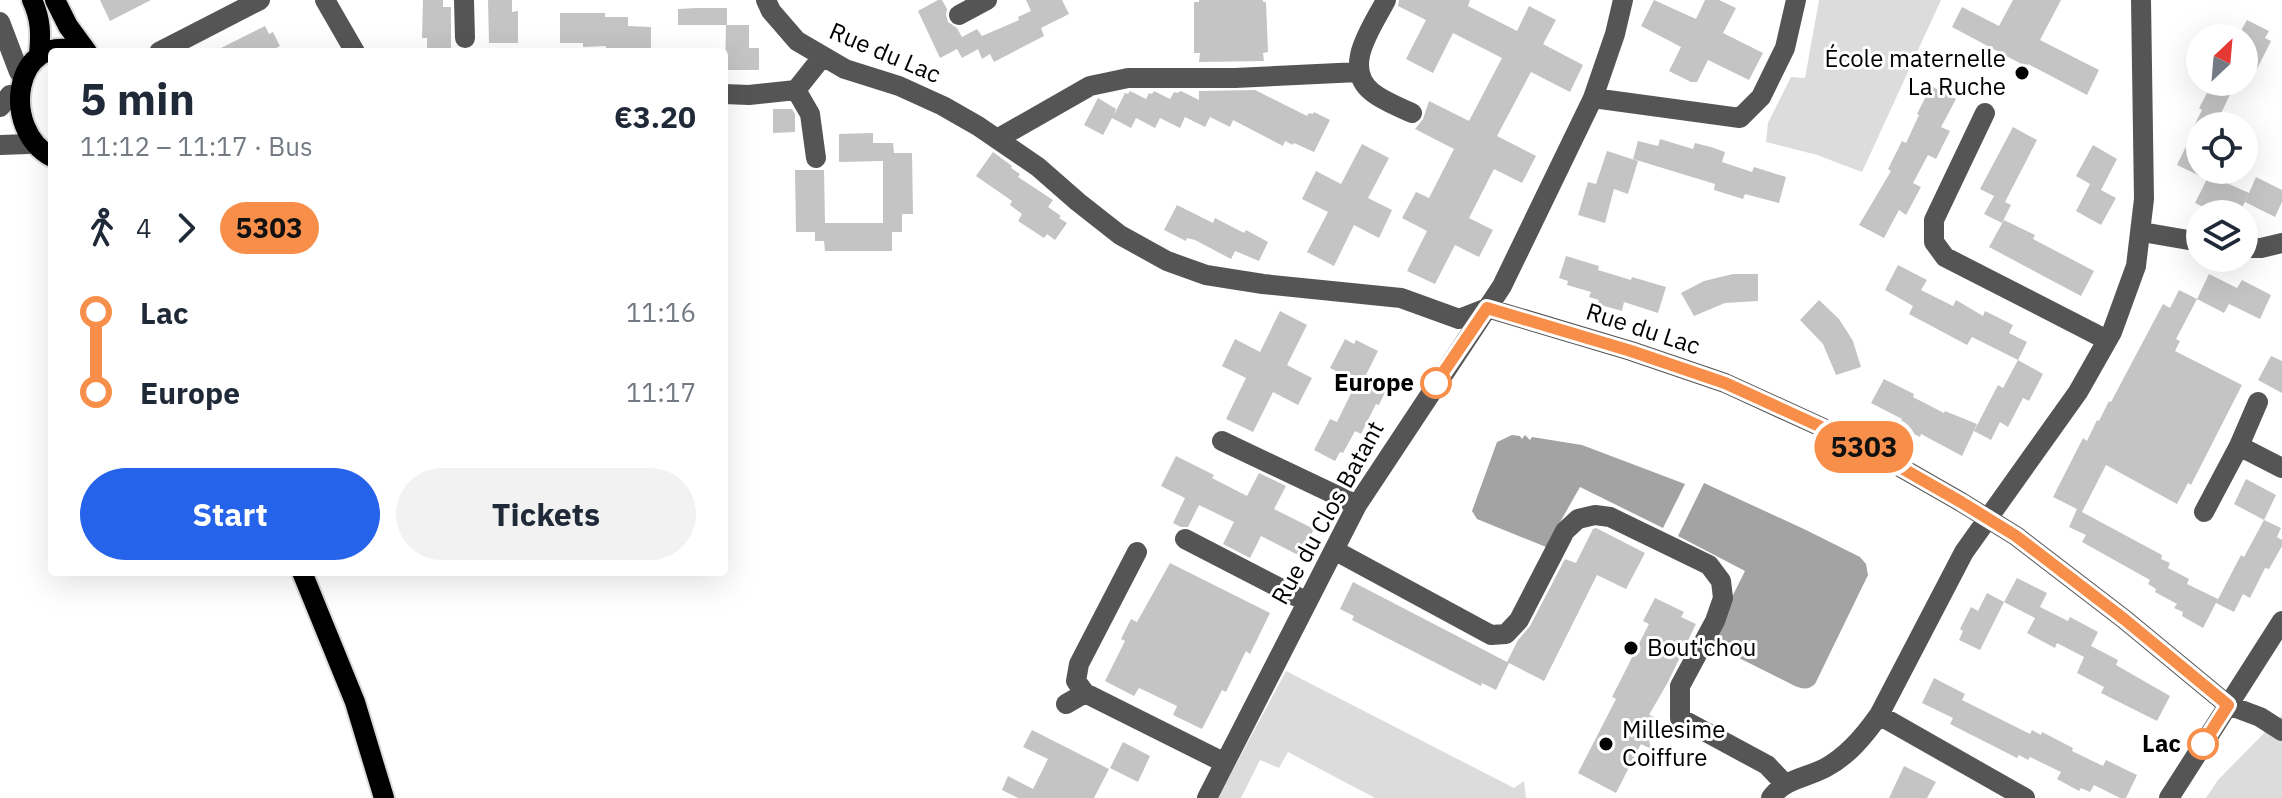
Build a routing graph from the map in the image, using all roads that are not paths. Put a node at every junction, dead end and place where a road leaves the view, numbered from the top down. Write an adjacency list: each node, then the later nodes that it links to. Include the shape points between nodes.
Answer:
1 (32, 0): 19 (main road, via 41,29)
2 (55, 0): 15 (main road)
3 (260, 0): 16 (street)
4 (325, 0): 17 (street)
5 (464, 0): 14 (street)
6 (766, 0): 20 (street, Rue du Lac, via 797,41)
7 (987, 0): 12 (street)
8 (1386, 0): 22 (street, via 1364,43)
9 (1623, 0): 25 (street, Rue du Clos Batant)
10 (1796, 0): 25 (street, via 1785,48 1761,97 1740,118)
11 (2141, 0): 34 (street)
12 (959, 15)
13 (0, 22): 21 (street)
14 (465, 38)
15 (84, 48)
16 (167, 48)
17 (353, 48)
18 (48, 52): 19 (main road)
19 (39, 55): 21 (main road)
20 (823, 56): 23 (street); 29 (street, Rue du Lac, via 943,106)
21 (19, 72): 26 (main road)
22 (1359, 72): 27 (street, via 1372,92); 29 (street, via 1128,78 1090,86)
23 (796, 90): 24 (street); 33 (street, via 810,114)
24 (728, 94)
25 (1593, 98): 38 (street, Rue du Clos Batant)
26 (5, 101): 30 (main road)
27 (1412, 113)
28 (1985, 113): 39 (street, via 1934,220 1934,242 1945,257)
29 (997, 139): 38 (street, Rue du Lac, via 1120,235 1206,275 1401,298 1459,319)
30 (28, 144): 31 (street); 32 (main road)
31 (0, 145)
32 (48, 155)
33 (816, 158)
34 (2142, 232): 35 (street); 39 (street, via 2136,266)
35 (2186, 240)
36 (2282, 243): 37 (street)
37 (2258, 248)
38 (1487, 308): 44 (street, Rue du Clos Batant); 46 (street, Rue du Lac, via 1725,383 1865,447)
39 (2107, 340): 46 (street, via 2078,392)
40 (2258, 402): 42 (street)
41 (1222, 441): 44 (street)
42 (2239, 446): 43 (street); 45 (street)
43 (2282, 468)
44 (1357, 505): 48 (street, Rue du Clos Batant)
45 (2204, 512)
46 (1987, 520): 55 (street, Rue du Lac, via 2016,536); 56 (street, via 1964,552)
47 (1185, 539): 51 (street)
48 (1334, 550): 51 (street, Rue du Clos Batant); 59 (street, via 1491,635 1506,634 1519,620 1565,531 1578,519 1610,517 1709,565 1721,581 1723,598 1680,686 1680,718 1767,765)
49 (1137, 552): 53 (street, via 1079,664 1076,681)
50 (304, 576): 60 (main road, via 355,702)
51 (1307, 602): 58 (street, Rue du Clos Batant)
52 (2282, 621): 55 (street)
53 (1085, 693): 54 (street); 58 (street)
54 (1066, 704)
55 (2228, 705): 57 (street, Rue du Lac); 63 (street)
56 (1879, 715): 59 (street, via 1838,760); 62 (street)
57 (2282, 731)
58 (1225, 763): 61 (street, Rue du Clos Batant)
59 (1778, 791)
60 (384, 798)
61 (1207, 798)
62 (2025, 798)
63 (2169, 798)

